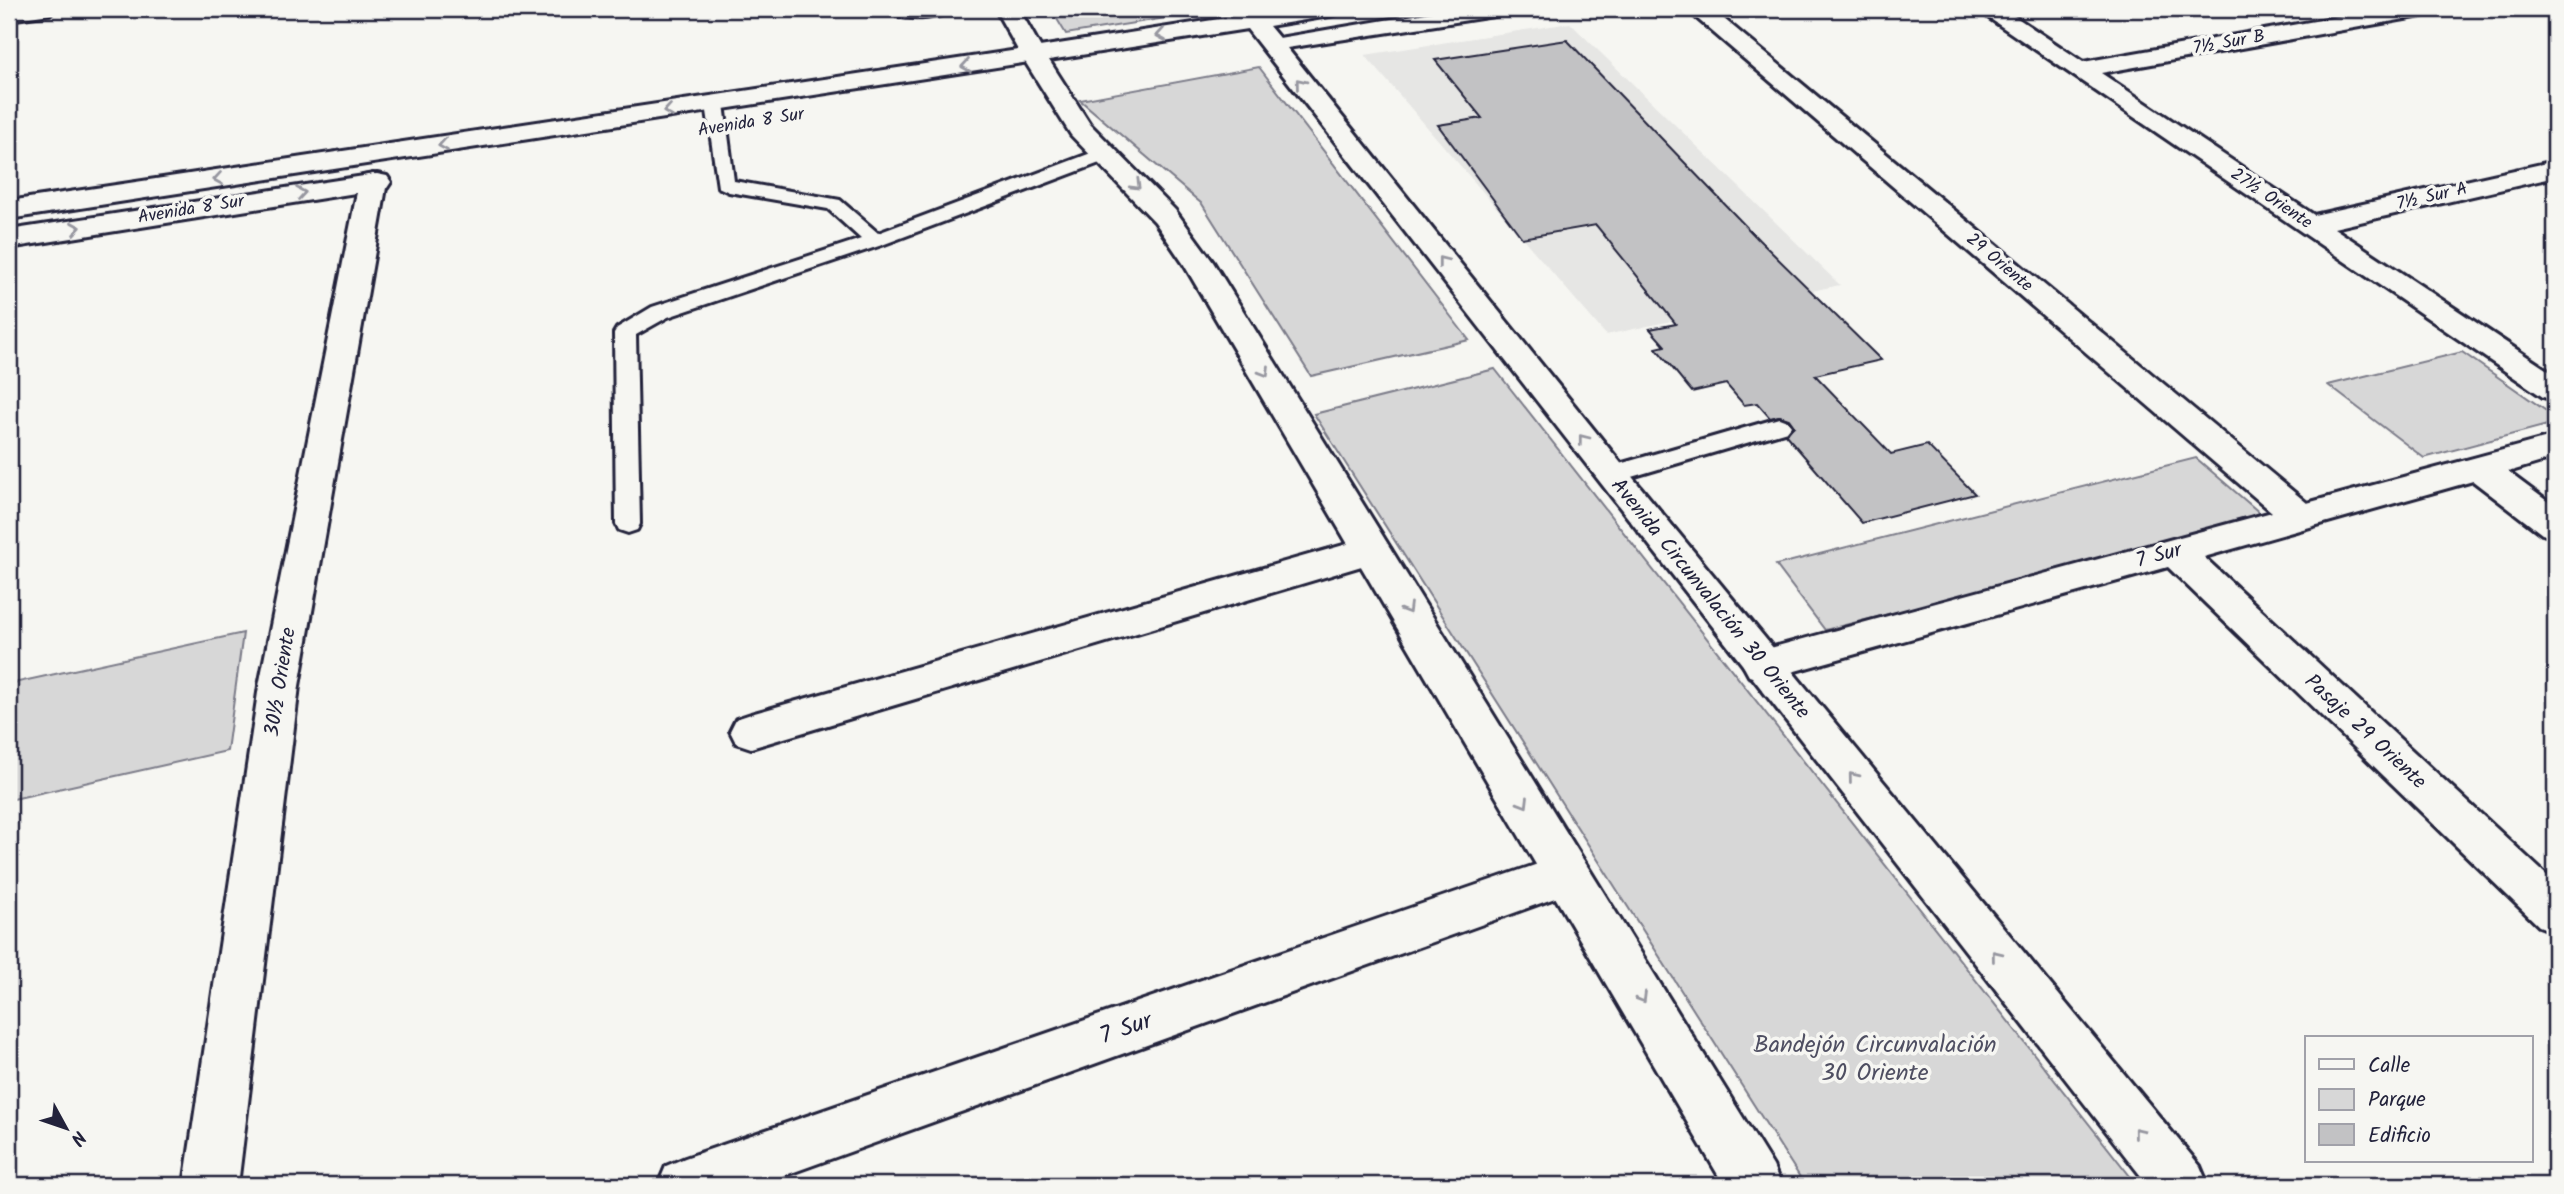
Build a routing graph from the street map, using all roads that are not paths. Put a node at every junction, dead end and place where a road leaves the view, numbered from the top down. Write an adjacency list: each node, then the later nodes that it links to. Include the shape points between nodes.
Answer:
1 (42, 9): 10 (street)
2 (902, 9): 3 (lane, via 912,15)
3 (946, 9)
4 (1007, 9): 12 (street)
5 (1329, 9): 11 (street, Avenida 8 Sur)
6 (1494, 9): 11 (street, Avenida 8 Sur)
7 (1698, 9): 27 (street, 29 Oriente)
8 (1987, 9): 13 (street, 27½ Oriente)
9 (2422, 9): 13 (street, 7½ Sur B)
10 (9, 13)
11 (1252, 30): 12 (street, Avenida 8 Sur, one-way to 12); 26 (street, Avenida Circunvalación 30 Oriente, one-way to 11)
12 (1050, 69): 14 (street, Avenida 8 Sur); 16 (street, via 1080,129)
13 (2078, 70): 19 (street, 27½ Oriente)
14 (716, 116): 15 (street, Avenida 8 Sur); 20 (street, Avenida 8 Sur, one-way to 20); 21 (lane, via 724,183 833,204)
15 (566, 152)
16 (1106, 154): 21 (lane); 30 (street, one-way to 30, via 1182,237)
17 (2555, 169): 19 (street, 7½ Sur A)
18 (386, 180): 20 (street, Avenida 8 Sur, one-way to 18); 36 (street, 30½ Oriente, via 279,686)
19 (2309, 225): 22 (street, 27½ Oriente)
20 (9, 233)
21 (875, 241): 28 (lane, via 660,312 625,333)
22 (2555, 390)
23 (1779, 426): 26 (lane)
24 (2555, 447): 25 (street, 7 Sur)
25 (2479, 468): 27 (street, 7 Sur); 29 (street)
26 (1611, 475): 32 (street, Avenida Circunvalación 30 Oriente)
27 (2301, 517): 31 (street, 7 Sur)
28 (628, 524)
29 (2555, 525)
30 (1371, 550): 33 (street); 34 (street, one-way to 34)
31 (2175, 552): 32 (street, 7 Sur); 35 (street, Pasaje 29 Oriente)
32 (1763, 665): 39 (street, Avenida Circunvalación 30 Oriente, one-way to 32)
33 (751, 731)
34 (1567, 874): 37 (street, 7 Sur); 38 (street, one-way to 38)
35 (2555, 912)
36 (211, 1185)
37 (685, 1185)
38 (1754, 1185)
39 (2181, 1185)

